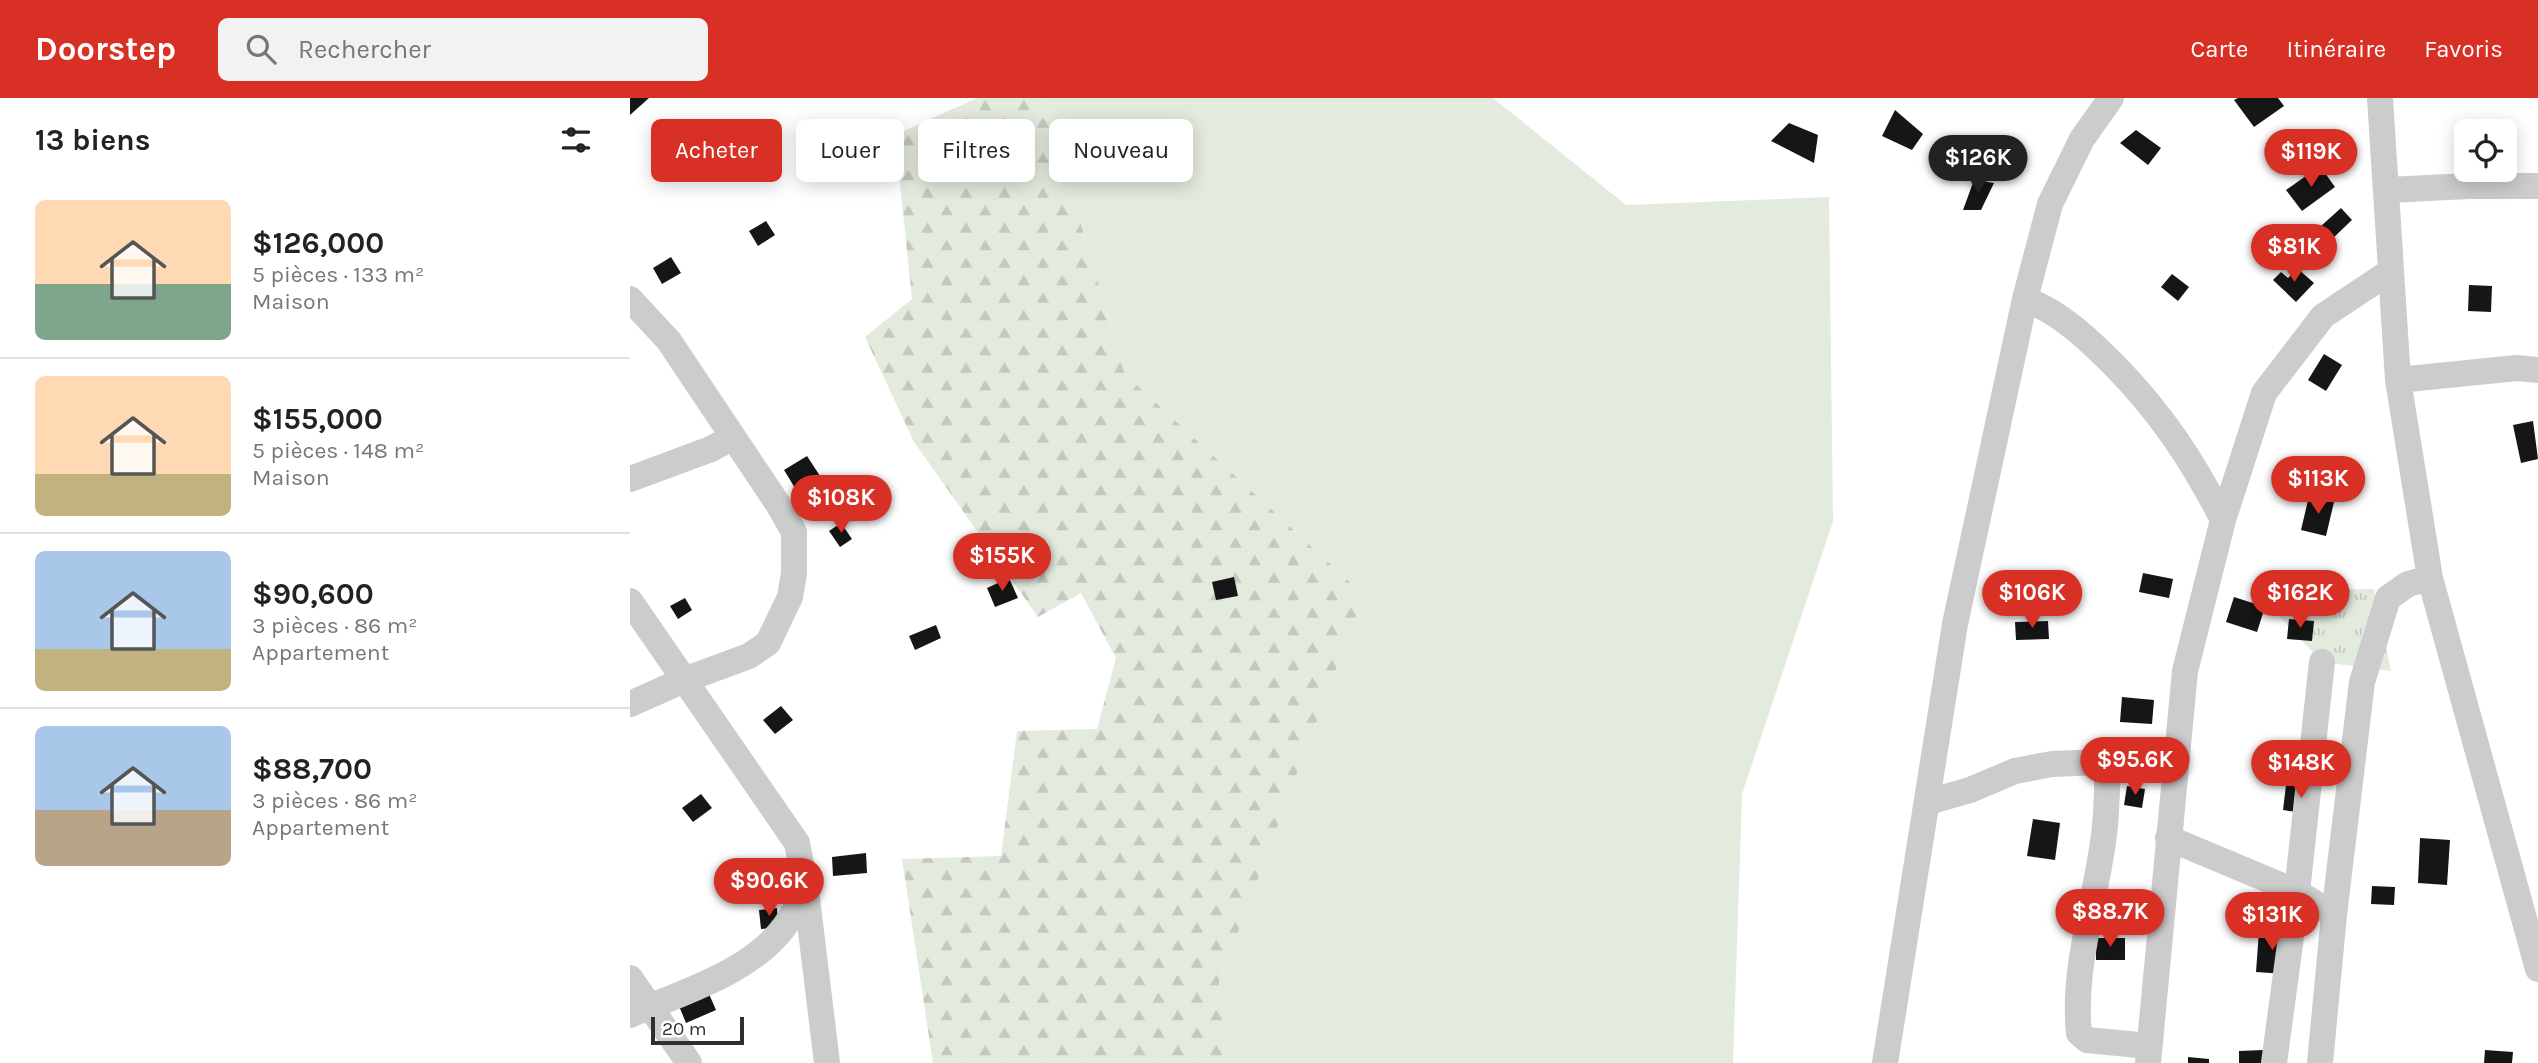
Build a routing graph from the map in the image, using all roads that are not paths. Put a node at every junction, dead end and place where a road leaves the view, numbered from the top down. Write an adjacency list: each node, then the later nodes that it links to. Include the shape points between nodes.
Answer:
1 (2111, 98): 7 (street, via 2082,139 2050,204)
2 (2380, 98): 4 (street)
3 (2538, 186): 4 (street)
4 (2387, 190): 5 (street)
5 (2391, 271): 9 (street); 12 (street, via 2323,316 2264,393)
6 (630, 299): 10 (street, via 669,341)
7 (2025, 299): 12 (street, via 2048,308 2077,329 2138,390 2188,455); 20 (street, via 1955,624)
8 (2538, 370): 9 (street)
9 (2398, 380): 13 (street)
10 (733, 437): 11 (street); 16 (street, via 794,532 790,597 768,643 749,656)
11 (630, 479)
12 (2223, 520): 18 (street, via 2185,671)
13 (2430, 578): 24 (street, via 2408,584 2388,598 2362,682); 25 (street)
14 (630, 601): 16 (street)
15 (2322, 662): 23 (street)
16 (684, 680): 17 (street); 22 (street, via 797,843)
17 (630, 704)
18 (2175, 759): 19 (street); 21 (street)
19 (2108, 760): 20 (street, via 2015,771); 28 (street, via 2104,835 2076,1008 2079,1033 2087,1040)
20 (1928, 802): 31 (street)
21 (2168, 838): 23 (street); 28 (street)
22 (806, 890): 27 (street, via 783,929 762,949 720,978); 30 (street)
23 (2297, 892): 24 (street); 32 (street)
24 (2334, 915): 33 (street)
25 (2538, 970)
26 (630, 978): 27 (street)
27 (640, 1011): 29 (street)
28 (2149, 1054)
29 (689, 1063)
30 (827, 1063)
31 (1885, 1063)
32 (2274, 1063)
33 (2320, 1063)

